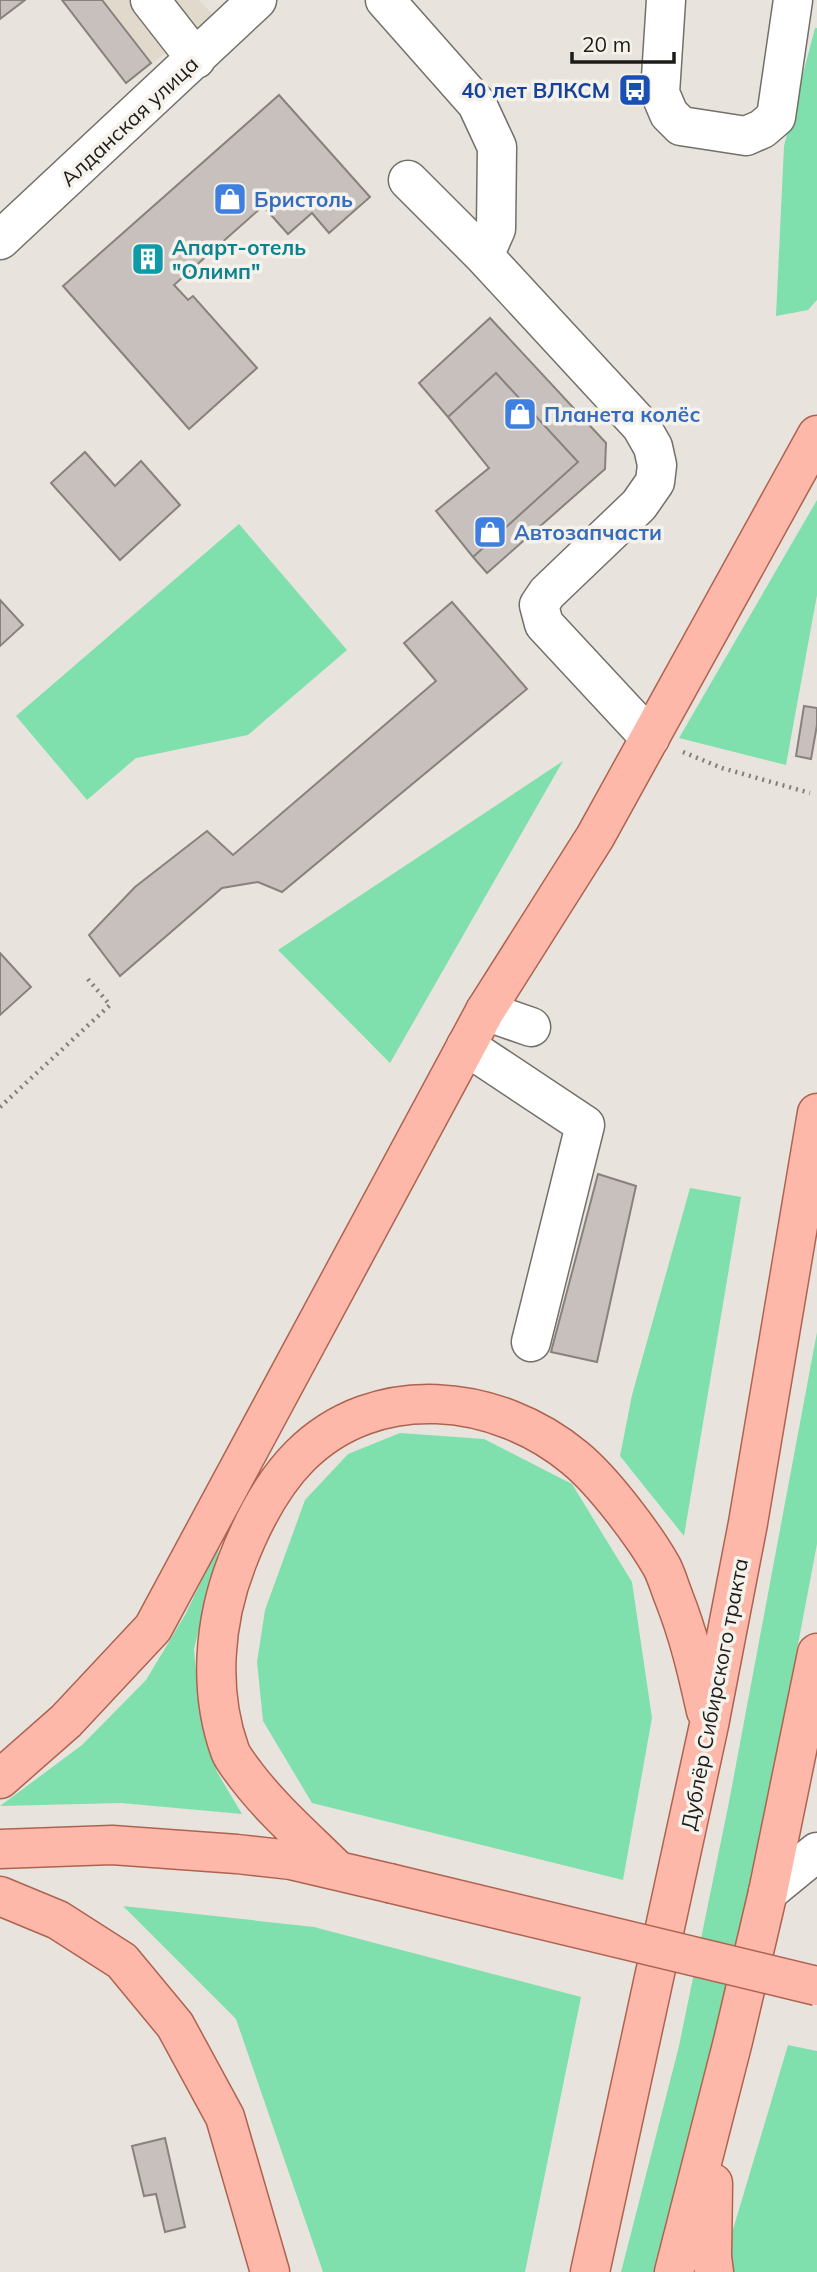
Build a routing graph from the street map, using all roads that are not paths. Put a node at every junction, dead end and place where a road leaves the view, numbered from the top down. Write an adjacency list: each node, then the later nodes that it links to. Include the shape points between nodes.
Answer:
1 (150, 0): 6 (street)
2 (257, 0): 6 (street, Алданская улица)
3 (385, 0): 9 (street, via 477,104 497,147 496,229)
4 (666, 0): 5 (street, via 660,93 669,114 681,127 746,136 776,117)
5 (793, 0)
6 (196, 59): 8 (street, Алданская улица)
7 (408, 180): 9 (street)
8 (0, 240)
9 (484, 256): 11 (street, via 641,426 653,446 655,482 639,505 539,606 544,624)
10 (817, 435): 11 (main road)
11 (650, 738): 12 (main road, via 595,837)
12 (485, 1011): 13 (street); 14 (main road)
13 (531, 1027)
14 (466, 1046): 16 (street, via 585,1125); 19 (main road, via 153,1628 66,1721)
15 (817, 1113): 18 (main road, Дублёр Сибирского тракта)
16 (531, 1342)
17 (817, 1653): 23 (main road)
18 (709, 1725): 22 (main road, via 689,1637 663,1568 622,1508 576,1458 492,1413 453,1404 409,1404 371,1412 331,1431 274,1487 249,1530 230,1578 219,1624 216,1671 231,1754 262,1797); 28 (main road, Дублёр Сибирского тракта)
19 (0, 1779)
20 (0, 1849): 22 (main road, via 112,1845 277,1859)
21 (817, 1852): 23 (street)
22 (338, 1871): 25 (main road, bridge)
23 (768, 1892): 26 (main road)
24 (0, 1896): 27 (main road, via 58,1920 121,1962 175,2025 225,2117)
25 (817, 1986)
26 (733, 2041): 29 (main road); 30 (main road, via 712,2191)
27 (270, 2272)
28 (590, 2272)
29 (674, 2272)
30 (715, 2272)

